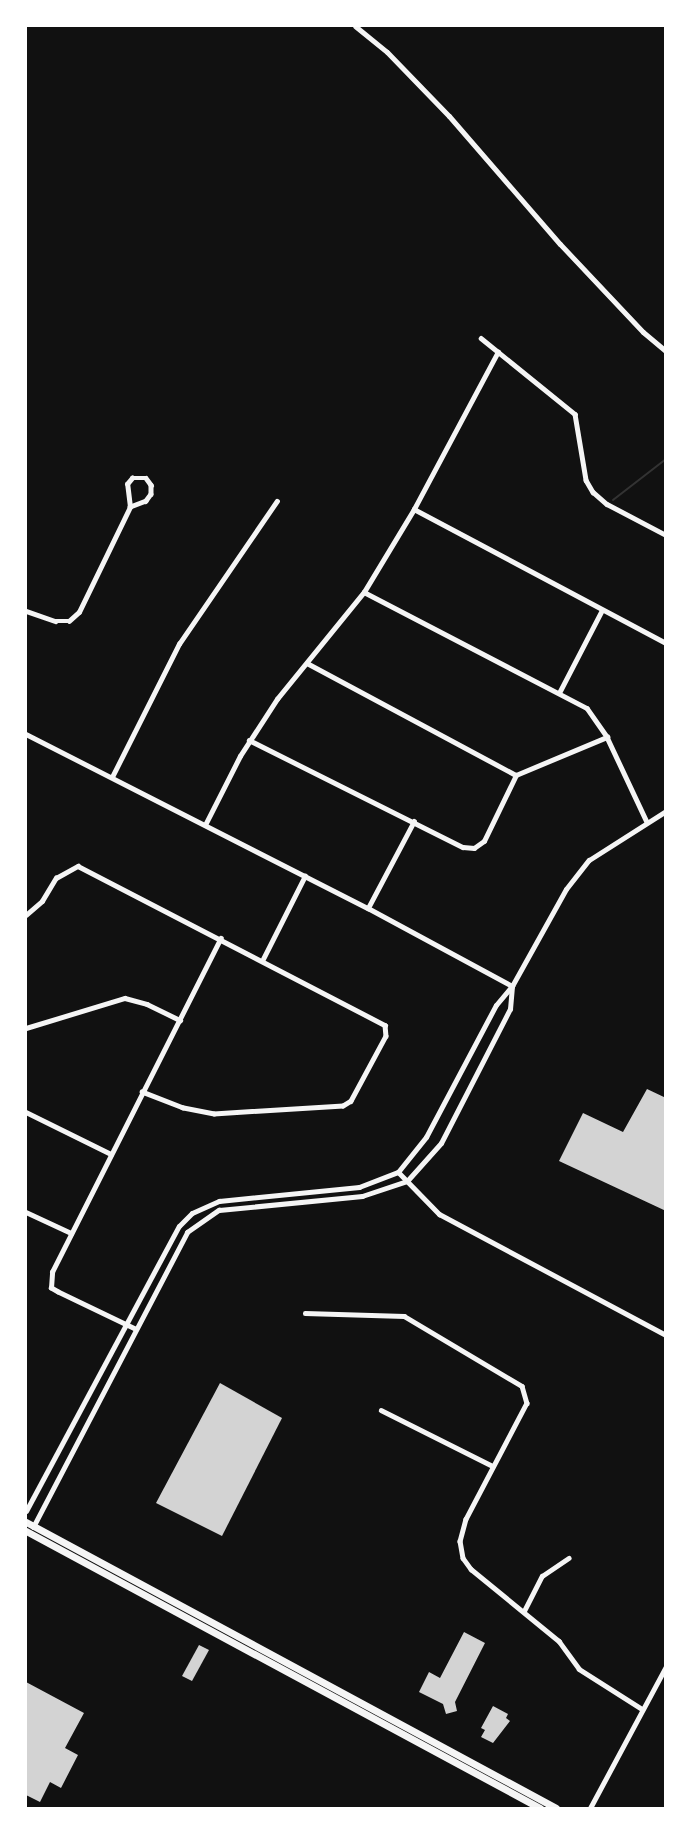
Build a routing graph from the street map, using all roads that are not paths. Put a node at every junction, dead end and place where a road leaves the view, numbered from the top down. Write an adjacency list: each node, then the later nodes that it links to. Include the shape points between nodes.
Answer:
1 (355, 26): 3 (street, via 387,52 449,116 560,244)
2 (481, 338): 4 (street)
3 (666, 351)
4 (498, 352): 7 (street); 8 (street, via 575,414 586,480 593,492 607,504)
5 (277, 501): 19 (street, via 178,644)
6 (130, 507): 6 (street, via 146,501 151,494 152,485 146,478 132,478 127,484); 11 (street, via 79,612 69,621 55,621)
7 (414, 509): 9 (street); 10 (street)
8 (666, 535)
9 (364, 592): 13 (street); 14 (street)
10 (602, 610): 12 (street); 14 (street)
11 (26, 611)
12 (666, 643)
13 (307, 663): 17 (street); 18 (street)
14 (559, 693): 16 (street, via 587,708)
15 (26, 734): 19 (street)
16 (607, 737): 18 (street); 22 (street)
17 (249, 741): 21 (street); 23 (street)
18 (516, 775): 21 (street, via 484,841 474,848 463,847)
19 (112, 777): 23 (street)
20 (666, 811): 22 (street)
21 (414, 821): 25 (street)
22 (647, 822): 29 (street, via 589,860 555,906)
23 (205, 825): 24 (street)
24 (305, 876): 25 (street); 28 (street)
25 (368, 908): 29 (street)
26 (26, 915): 27 (street, via 42,901 56,878 78,866)
27 (221, 938): 28 (street); 30 (street)
28 (263, 959): 32 (street, via 385,1025 386,1036 351,1101 343,1106 214,1114 183,1108)
29 (512, 986): 35 (street, via 496,1005 426,1137); 36 (street, via 510,1009 441,1143)
30 (180, 1020): 31 (street, via 125,998); 32 (street)
31 (26, 1028)
32 (142, 1092): 34 (street)
33 (26, 1112): 34 (street)
34 (111, 1154): 38 (street)
35 (398, 1172): 36 (street); 40 (street, via 359,1187 219,1201 192,1213 173,1236)
36 (407, 1181): 41 (street, via 362,1196 235,1208 209,1215 187,1232); 42 (street, via 439,1214)
37 (26, 1212): 38 (street)
38 (71, 1233): 40 (street, via 52,1272 51,1288)
39 (305, 1312): 44 (street, via 404,1316 513,1378 522,1386 526,1403)
40 (125, 1326): 41 (street); 45 (street)
41 (135, 1329): 47 (street)
42 (666, 1335)
43 (381, 1410): 44 (street)
44 (493, 1466): 50 (street, via 466,1519 460,1540 463,1558 471,1569)
45 (26, 1510)
46 (26, 1522): 47 (main road)
47 (33, 1527): 55 (main road)
48 (26, 1531): 54 (main road)
49 (569, 1558): 50 (street, via 542,1576)
50 (524, 1611): 53 (street, via 558,1641 579,1669)
51 (666, 1666): 52 (street)
52 (664, 1674): 53 (street)
53 (642, 1709): 56 (street)
54 (540, 1809)
55 (556, 1809)
56 (590, 1809)

